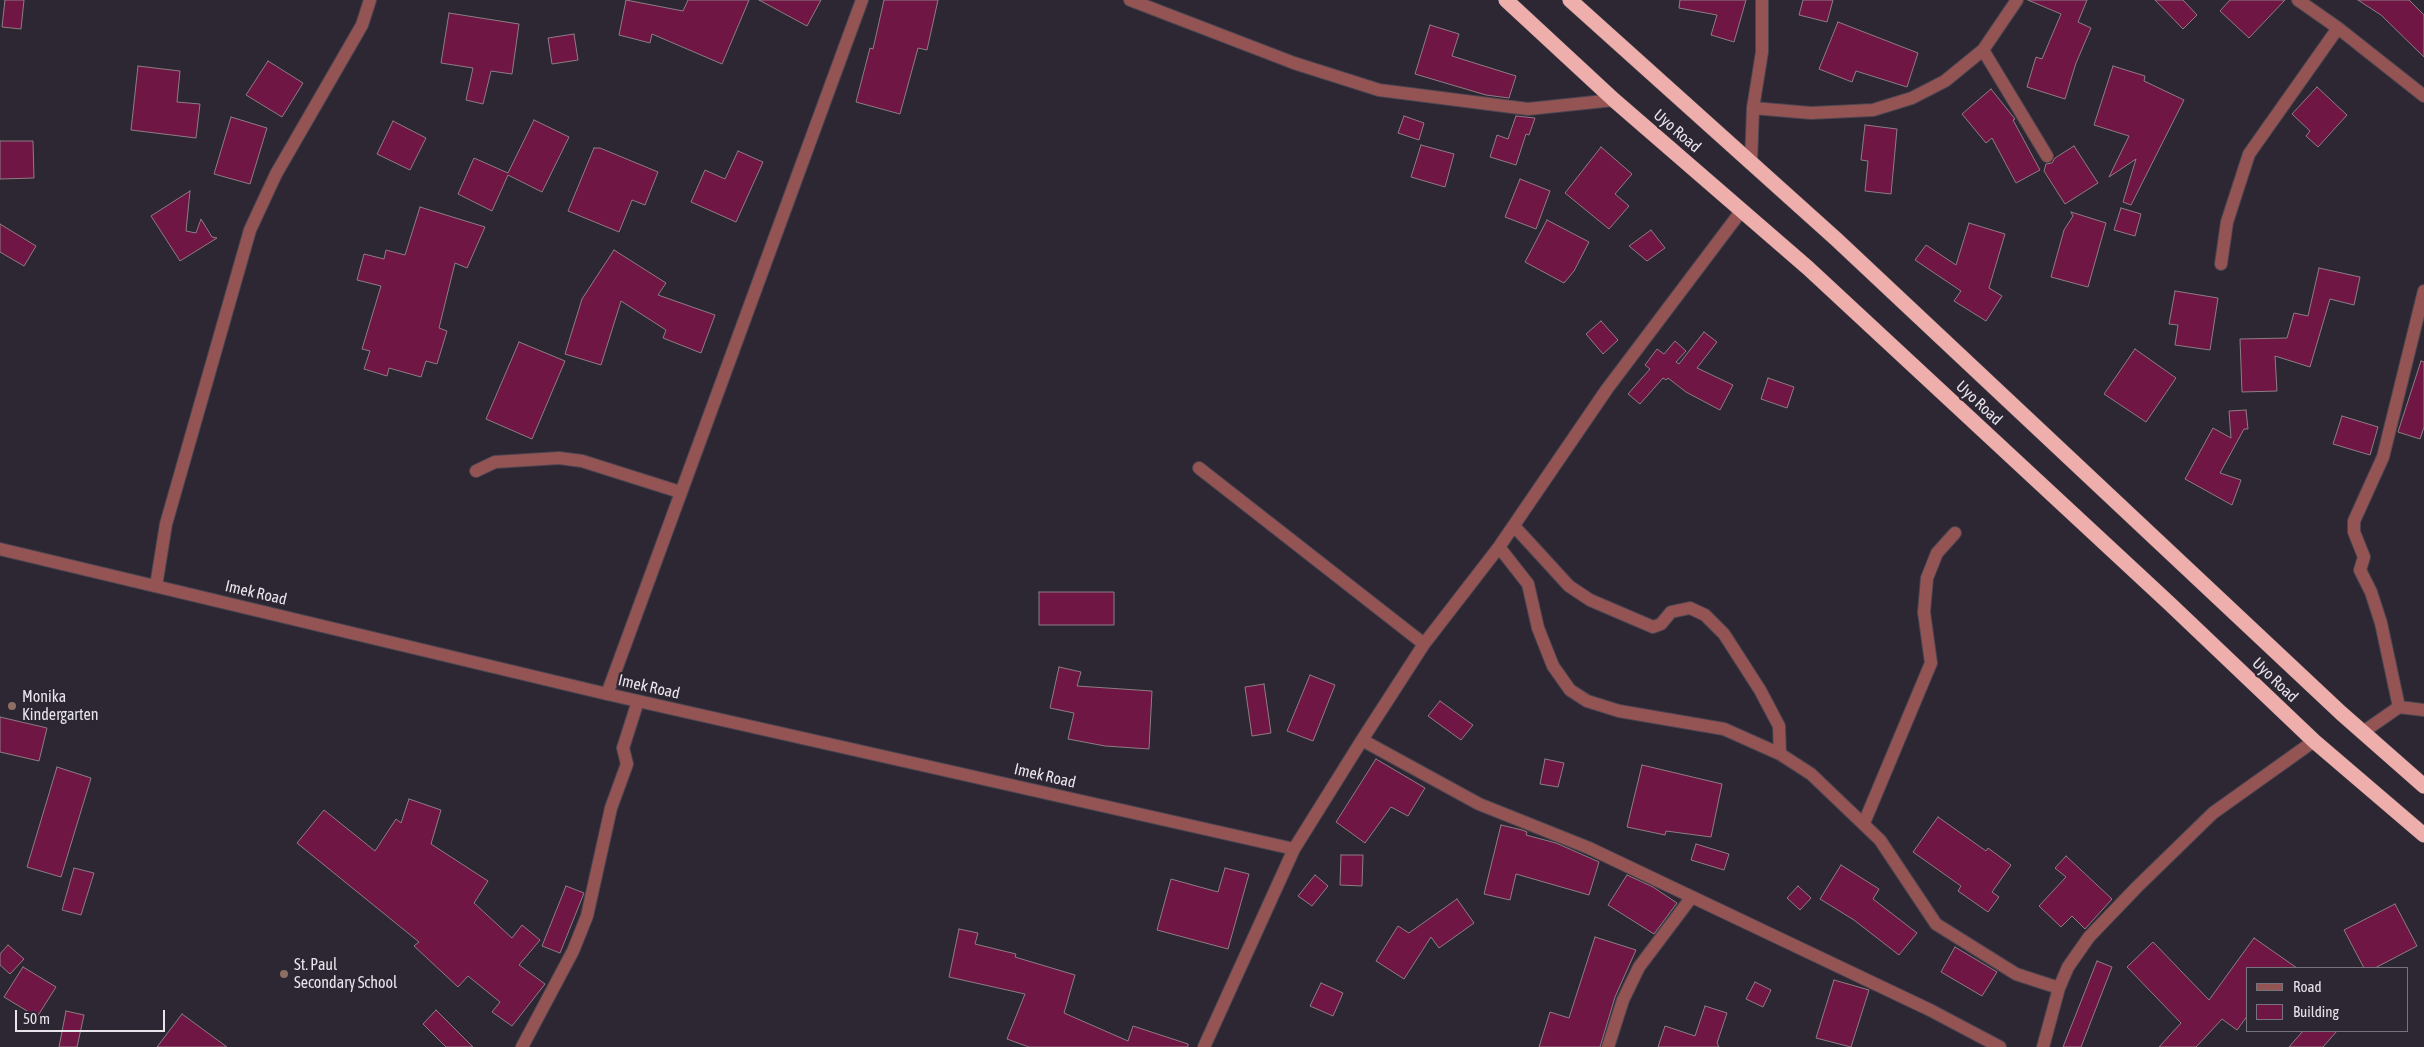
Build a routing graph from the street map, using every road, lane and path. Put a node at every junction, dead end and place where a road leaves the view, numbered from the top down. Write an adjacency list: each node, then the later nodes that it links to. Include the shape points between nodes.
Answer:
1 (370, 0): 26 (street, via 362,24 276,174 250,230 166,524)
2 (862, 0): 21 (street)
3 (1130, 0): 12 (street, via 1294,64 1378,90 1528,109)
4 (1506, 0): 12 (highway, Uyo Road)
5 (1570, 0): 15 (highway, Uyo Road)
6 (1762, 0): 13 (street, via 1762,52)
7 (2017, 0): 10 (street)
8 (2298, 0): 9 (street)
9 (2338, 28): 11 (street); 17 (street, via 2249,154 2227,222)
10 (1983, 50): 13 (street, via 1945,81 1912,98 1873,110 1812,113); 14 (street)
11 (2424, 96)
12 (1614, 100): 16 (highway, Uyo Road)
13 (1753, 108): 15 (street)
14 (2047, 156)
15 (1751, 163): 32 (highway, Uyo Road)
16 (1742, 210): 22 (street, via 1607,389); 34 (highway, Uyo Road)
17 (2221, 264)
18 (2424, 291): 30 (street, via 2383,456 2354,521 2354,532 2364,557 2360,570 2381,623)
19 (1199, 468): 27 (street)
20 (476, 471): 21 (street, via 495,462 559,458 582,461)
21 (680, 492): 28 (street)
22 (1514, 526): 24 (street); 35 (street, via 1569,586 1590,600 1652,627 1661,624 1671,612 1690,608 1705,615 1724,634 1760,690 1779,726)
23 (1955, 533): 37 (street, via 1937,553 1927,578 1924,612 1931,663)
24 (1499, 547): 27 (street); 35 (street, via 1528,584 1538,628 1553,666 1570,690 1587,701 1619,712 1724,729)
25 (0, 549): 26 (street, Imek Road)
26 (156, 586): 28 (street, Imek Road)
27 (1424, 644): 33 (street)
28 (607, 694): 29 (street, Imek Road)
29 (638, 701): 39 (street, Imek Road); 42 (street, via 623,748 626,764 610,808 587,916 573,951)
30 (2399, 706): 31 (street); 32 (street)
31 (2424, 710)
32 (2363, 732): 36 (highway, Uyo Road)
33 (1362, 740): 39 (street); 40 (street, via 1479,804 1589,848)
34 (2314, 741): 38 (highway, Uyo Road); 41 (street, via 2213,813 2089,937 2068,967)
35 (1780, 754): 37 (street, via 1811,774)
36 (2424, 786)
37 (1864, 824): 41 (street, via 1880,840 1936,924 2016,974)
38 (2424, 836)
39 (1294, 849): 43 (street)
40 (1691, 898): 44 (street, via 1639,967 1622,1000); 45 (street, via 1930,1010)
41 (2059, 988): 46 (street)
42 (522, 1047)
43 (1204, 1047)
44 (1608, 1047)
45 (2000, 1047)
46 (2043, 1047)

